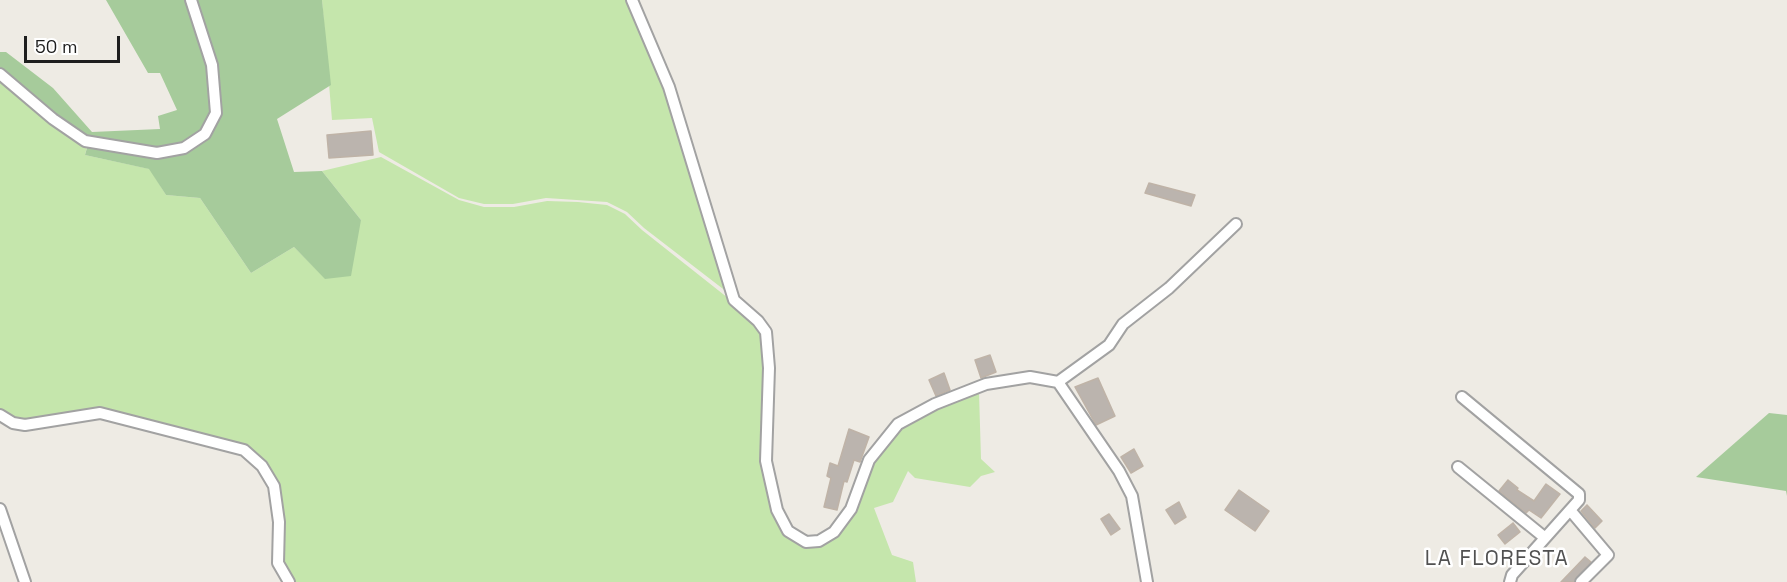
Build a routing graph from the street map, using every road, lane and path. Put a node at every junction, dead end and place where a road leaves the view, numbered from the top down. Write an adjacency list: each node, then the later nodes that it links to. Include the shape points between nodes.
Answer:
1 (191, 0): 3 (street, via 212,65 216,113 206,134 184,148 157,153 85,141)
2 (632, 0): 5 (street, via 669,87 734,300 766,332 766,461 777,510 788,531 806,542 819,541 834,532 851,509 869,460 898,424 986,384 1030,377)
3 (0, 74)
4 (1236, 224): 5 (street, via 1169,288 1123,324 1109,345)
5 (1058, 382): 14 (street, via 1132,496)
6 (1462, 397): 10 (street, via 1576,489 1579,500)
7 (0, 415): 13 (street, via 26,425 100,413 244,450 262,466 274,486 279,563)
8 (1458, 467): 11 (street)
9 (0, 509): 12 (street)
10 (1570, 510): 11 (street); 16 (street, via 1608,555)
11 (1544, 537): 15 (street)
12 (25, 582)
13 (289, 582)
14 (1147, 582)
15 (1510, 582)
16 (1581, 582)

